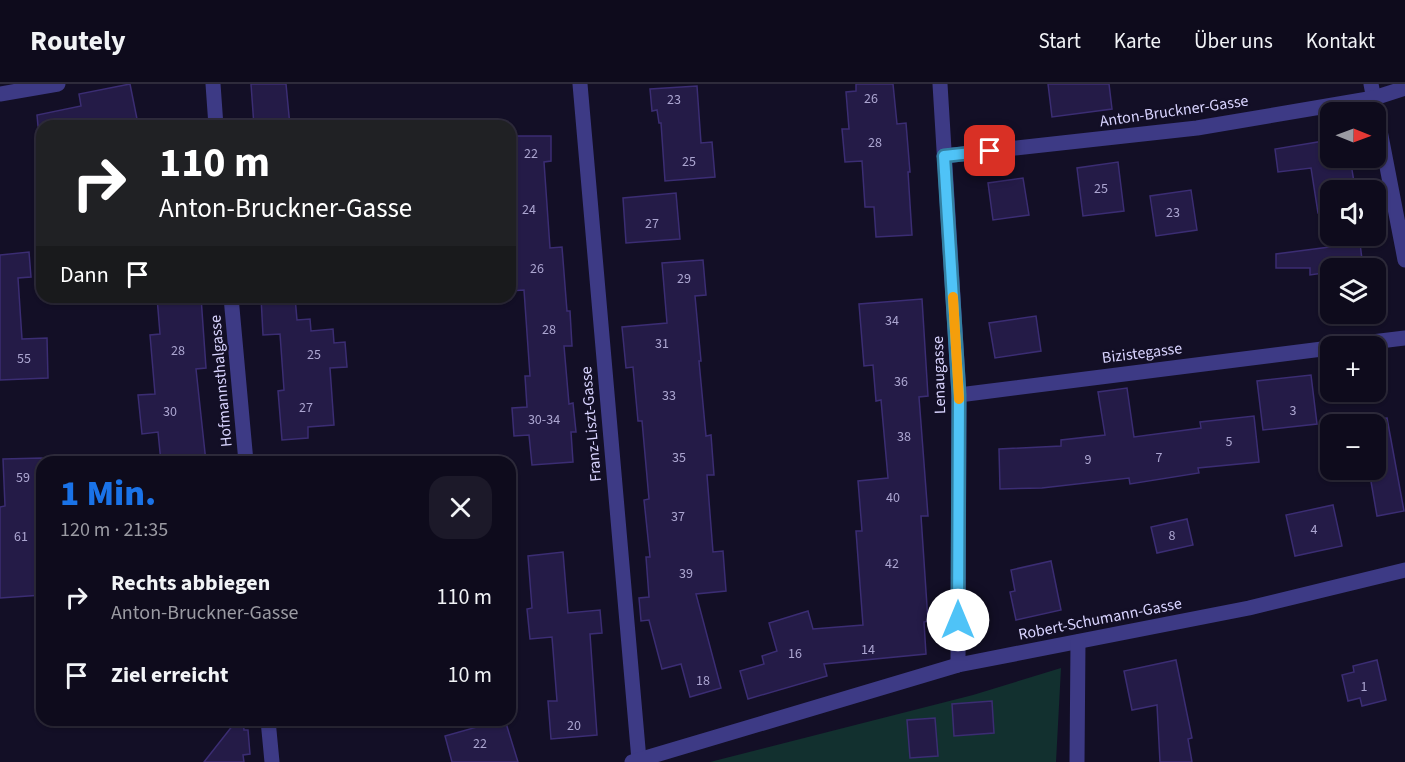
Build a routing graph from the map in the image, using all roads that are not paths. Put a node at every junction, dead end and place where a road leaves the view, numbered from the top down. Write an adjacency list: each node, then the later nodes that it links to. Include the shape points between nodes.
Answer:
1 (58, 84): 7 (street)
2 (213, 84): 8 (street)
3 (580, 84): 21 (street, Franz-Liszt-Gasse)
4 (940, 84): 9 (street, Lenaugasse)
5 (1405, 88): 6 (street, Anton-Bruckner-Gasse)
6 (1373, 91): 9 (street, Anton-Bruckner-Gasse, via 1197,128); 10 (street)
7 (0, 94)
8 (216, 120)
9 (944, 156): 15 (street, Lenaugasse)
10 (1405, 260)
11 (232, 303): 16 (street, Hofmannsthalgasse)
12 (1405, 338): 13 (street)
13 (1386, 340)
14 (1320, 349): 15 (street, Bizistegasse)
15 (959, 395): 19 (street, Lenaugasse)
16 (245, 456)
17 (1405, 570): 18 (street, Robert-Schumann-Gasse, via 1249,608)
18 (1078, 642): 19 (street, Robert-Schumann-Gasse); 23 (street)
19 (958, 665): 21 (street, Robert-Schumann-Gasse)
20 (269, 726): 22 (street)
21 (636, 761)
22 (272, 762)
23 (1077, 762)

